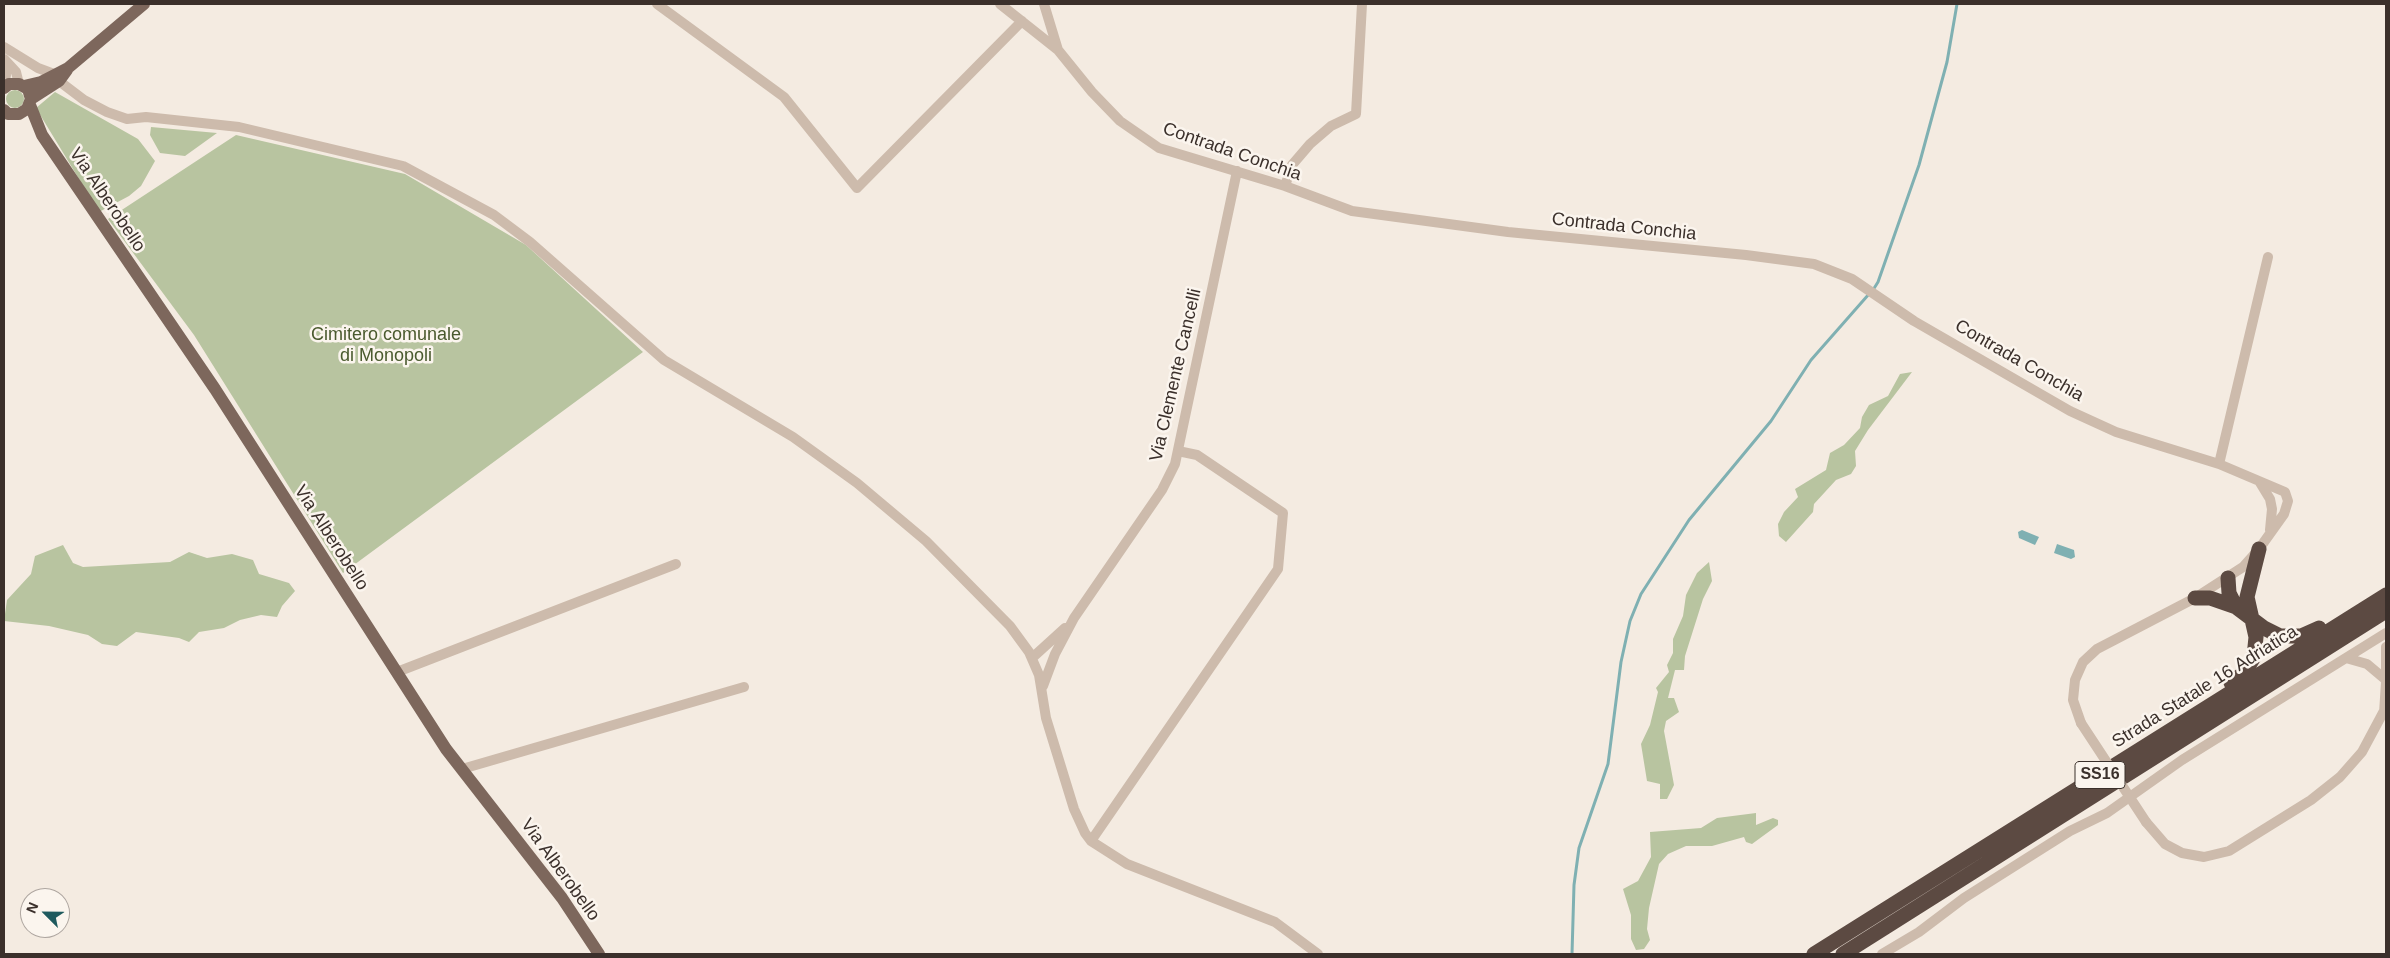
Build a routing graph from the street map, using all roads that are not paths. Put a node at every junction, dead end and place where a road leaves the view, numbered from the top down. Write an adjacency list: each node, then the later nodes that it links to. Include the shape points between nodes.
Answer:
1 (144, 4): 11 (main road)
2 (657, 4): 6 (street, via 784,97 857,188)
3 (1000, 4): 6 (street, Contrada Conchia)
4 (1044, 4): 8 (street)
5 (1362, 4): 18 (street, via 1356,114 1331,126 1310,144 1292,165)
6 (1022, 21): 8 (street, Contrada Conchia)
7 (4, 47): 11 (street)
8 (1058, 50): 17 (street, Contrada Conchia, via 1120,121 1159,148)
9 (4, 59): 12 (street, via 16,72)
10 (4, 71): 13 (street)
11 (57, 78): 12 (main road); 14 (main road); 38 (street, via 84,100 127,119 146,117 239,127 404,166 494,214 664,360 763,419 857,483 926,541 1010,626)
12 (21, 85): 13 (main road); 14 (main road, via 28,89)
13 (4, 86)
14 (30, 102): 15 (main road, via 27,109); 16 (main road)
15 (10, 116): 16 (main road, via 27,119)
16 (42, 135): 43 (main road, Via Alberobello, via 215,389)
17 (1236, 171): 18 (street, Contrada Conchia); 20 (street, Via Clemente Cancelli)
18 (1285, 186): 21 (street, Contrada Conchia, via 1352,211 1508,232 1814,264 1852,279 1914,321 2070,411 2116,432)
19 (2268, 257): 21 (street)
20 (1178, 451): 35 (street, Via Clemente Cancelli, via 1162,490); 51 (street, via 1196,455 1283,513 1278,569)
21 (2219, 464): 22 (street, Contrada Conchia)
22 (2259, 481): 23 (street, Contrada Conchia); 24 (street)
23 (2285, 492): 24 (street); 25 (street, via 2288,501 2284,514)
24 (2272, 509): 25 (street)
25 (2270, 531): 26 (street)
26 (2259, 549): 28 (street); 31 (highway)
27 (676, 564): 43 (street)
28 (2228, 578): 30 (street); 31 (highway, via 2240,586)
29 (2386, 595): 32 (highway, Strada Statale 16 Adriatica / SS16)
30 (2195, 598): 31 (highway); 48 (street, bridge, via 2097,649 2083,662 2075,680 2073,700 2081,723 2146,822 2165,844 2182,853 2204,857 2229,851 2311,800 2340,777 2362,752)
31 (2242, 602): 34 (highway)
32 (2364, 609): 34 (highway, via 2301,636 2280,636); 49 (highway, Strada Statale 16 Adriatica / SS16)
33 (2386, 611): 55 (highway, Strada Statale 16 Adriatica / SS16)
34 (2250, 617): 49 (highway, via 2256,637 2254,657 2244,673)
35 (1074, 618): 37 (street); 40 (street)
36 (2386, 632): 41 (street)
37 (1052, 640): 38 (street); 42 (street)
38 (1024, 645): 42 (street)
39 (2386, 647): 44 (street)
40 (1054, 654): 42 (street, via 1041,664); 47 (street)
41 (2346, 658): 45 (street, via 2367,664); 56 (street, via 2182,760 2107,813 2070,831 1972,893)
42 (1034, 661): 47 (street)
43 (397, 672): 50 (main road, Via Alberobello)
44 (2386, 676)
45 (2386, 681): 48 (street)
46 (744, 686): 50 (street)
47 (1042, 690): 51 (street, via 1046,718 1074,809)
48 (2385, 710)
49 (2159, 738): 54 (highway, Strada Statale 16 Adriatica / SS16)
50 (462, 769): 52 (main road, Via Alberobello, via 562,898)
51 (1091, 841): 53 (street, via 1127,864 1275,922)
52 (599, 954)
53 (1318, 954)
54 (1814, 954)
55 (1843, 954)
56 (1882, 954)

